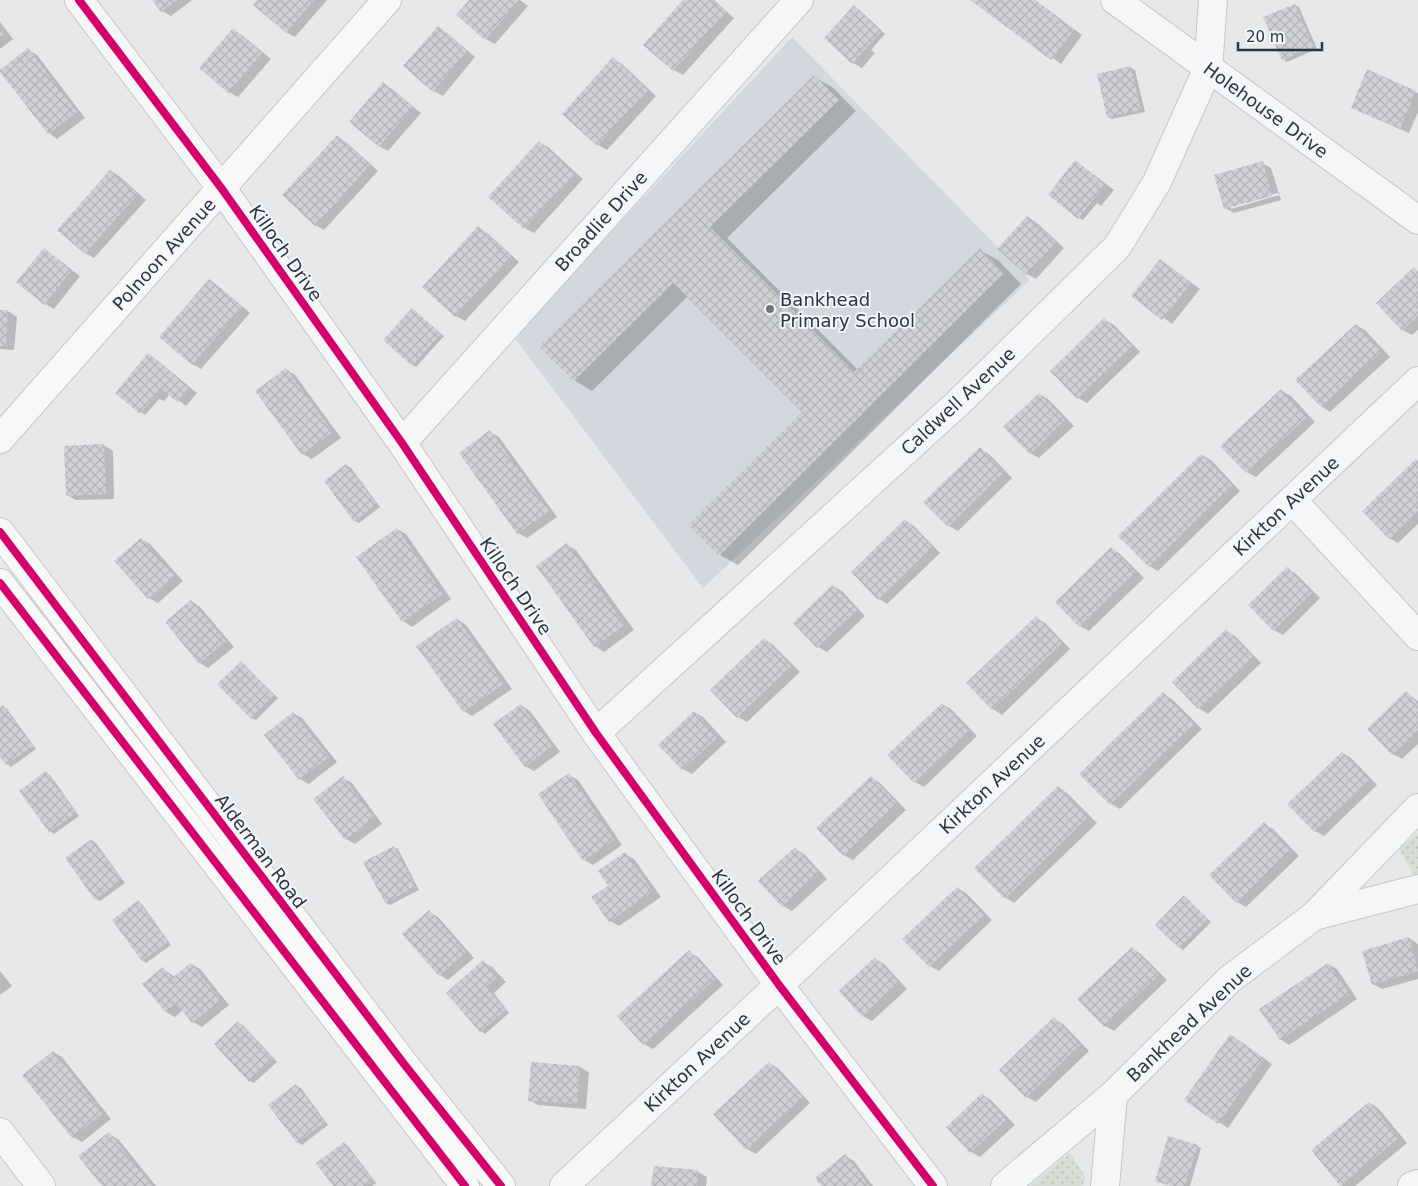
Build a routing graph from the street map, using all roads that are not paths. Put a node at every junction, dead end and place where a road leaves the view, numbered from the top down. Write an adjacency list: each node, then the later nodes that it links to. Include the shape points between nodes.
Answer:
1 (80, 0): 7 (street, Killoch Drive)
2 (387, 0): 7 (street, Polnoon Avenue)
3 (799, 0): 11 (street, Broadlie Drive)
4 (1115, 0): 6 (street, Holehouse Drive)
5 (1213, 0): 6 (street, Caldwell Avenue)
6 (1208, 68): 8 (street, Holehouse Drive); 16 (street, Caldwell Avenue, via 1157,182 1117,247 958,403)
7 (222, 189): 10 (street, Polnoon Avenue); 11 (street, Killoch Drive)
8 (1418, 220)
9 (1418, 380): 12 (street, Kirkton Avenue)
10 (0, 439)
11 (402, 442): 16 (street, Killoch Drive)
12 (1292, 500): 15 (street); 20 (street, Kirkton Avenue)
13 (0, 532): 26 (street, Alderman Road, via 404,1064)
14 (0, 583): 25 (street)
15 (1418, 636)
16 (596, 734): 20 (street, Killoch Drive)
17 (1418, 808): 19 (street, Bankhead Avenue)
18 (1418, 889): 19 (street, Bankhead Avenue)
19 (1314, 916): 21 (street, Bankhead Avenue, via 1230,979)
20 (779, 984): 27 (street, Kirkton Avenue); 28 (street, Killoch Drive)
21 (1113, 1095): 29 (street, Bankhead Avenue); 30 (street, Bankhead Avenue)
22 (0, 1132): 24 (street)
23 (1418, 1184): 31 (street)
24 (41, 1186)
25 (465, 1186)
26 (501, 1186)
27 (564, 1186)
28 (933, 1186)
29 (1005, 1186)
30 (1106, 1186)
31 (1412, 1186)

